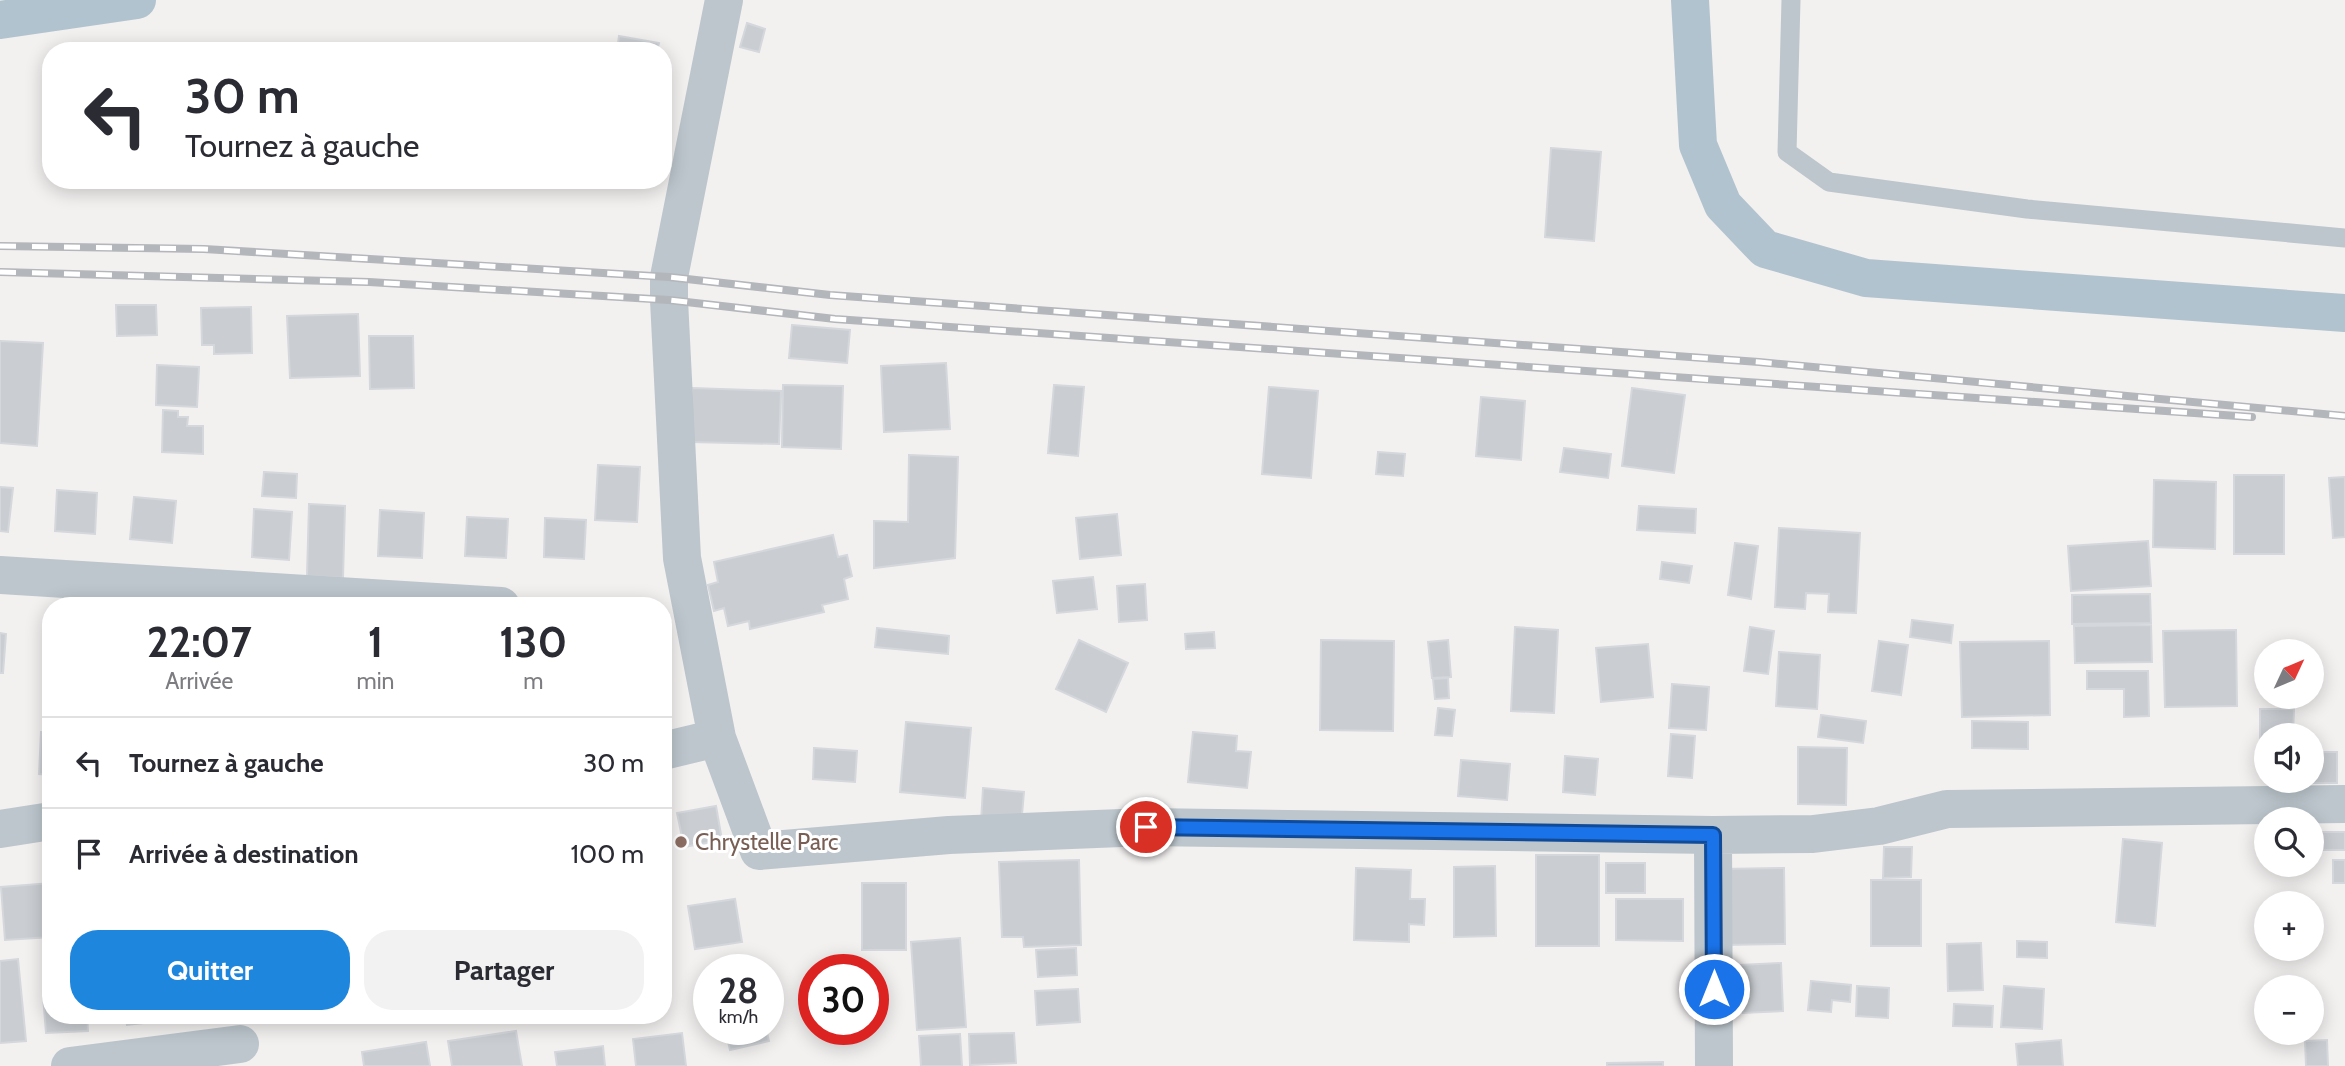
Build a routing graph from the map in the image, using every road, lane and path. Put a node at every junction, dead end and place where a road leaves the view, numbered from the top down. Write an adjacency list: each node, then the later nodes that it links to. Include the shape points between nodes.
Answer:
1 (137, 0): 5 (main road)
2 (724, 0): 10 (street, via 669,277 682,558)
3 (1690, 0): 7 (main road, via 1698,145 1723,205 1766,249 1866,278)
4 (1791, 0): 6 (lane, via 1787,152 1829,182 2027,209)
5 (0, 20)
6 (2345, 238)
7 (2345, 313)
8 (0, 575): 9 (street)
9 (221, 597)
10 (679, 615): 11 (street)
11 (717, 738): 12 (street); 16 (street, via 759,851 949,835 1146,827)
12 (672, 749)
13 (2345, 804): 16 (street, via 1947,809 1879,826 1826,832)
14 (42, 823): 15 (street)
15 (0, 830)
16 (1713, 835): 19 (street)
17 (241, 1042): 18 (street)
18 (70, 1066)
19 (1714, 1066)

